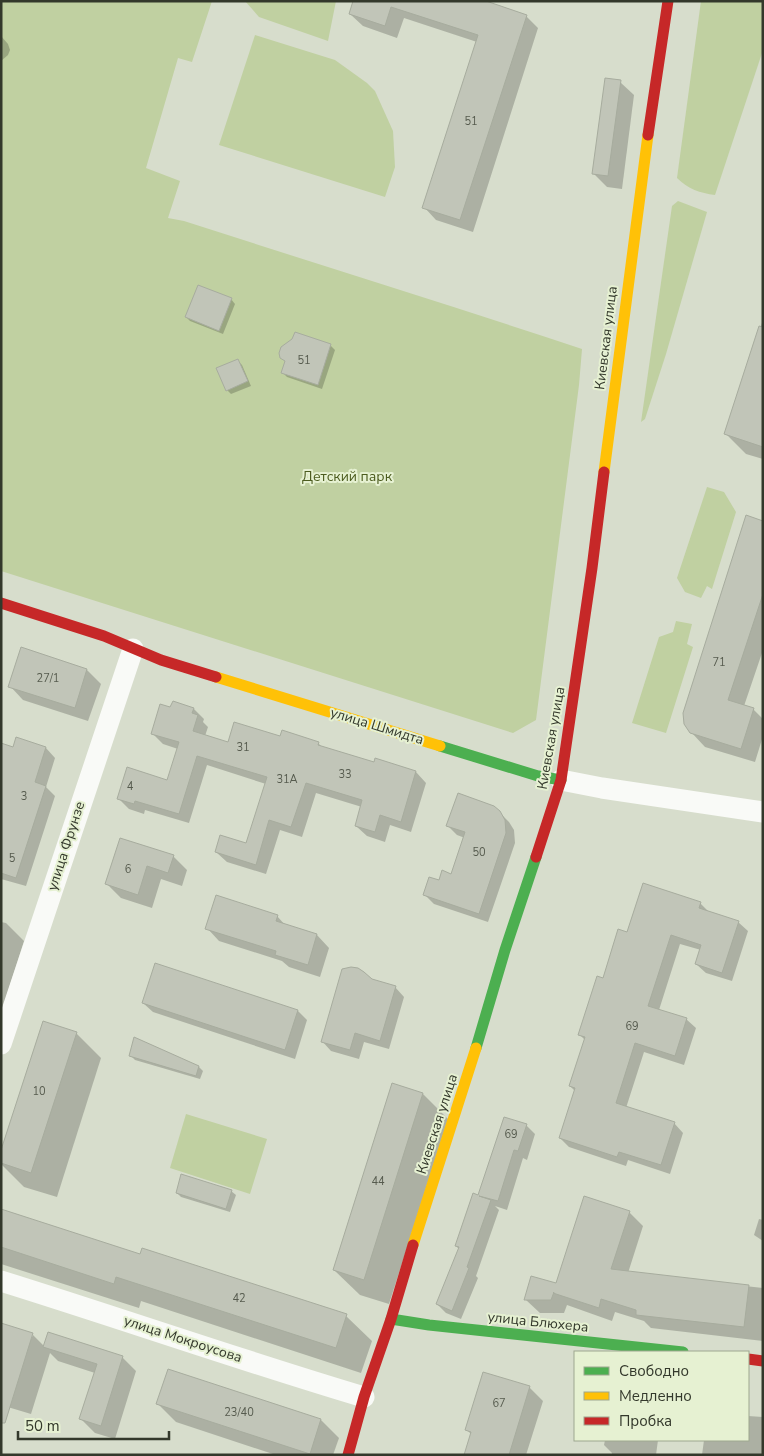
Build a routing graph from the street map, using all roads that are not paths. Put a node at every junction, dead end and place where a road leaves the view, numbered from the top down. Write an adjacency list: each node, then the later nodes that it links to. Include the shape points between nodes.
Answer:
1 (668, 1): 4 (main road, Киевская улица, via 640,185 592,568)
2 (1, 602): 3 (main road, улица Шмидта, via 88,630)
3 (133, 649): 4 (main road, улица Шмидта, via 519,770); 6 (street, улица Фрунзе)
4 (561, 780): 5 (street, улица Шмидта); 8 (main road, Киевская улица)
5 (763, 812)
6 (1, 1044)
7 (1, 1282): 12 (street, улица Мокроусова)
8 (391, 1319): 9 (main road, улица Блюхера); 12 (main road, Киевская улица)
9 (674, 1351)
10 (749, 1359): 11 (main road)
11 (763, 1361)
12 (364, 1397): 13 (main road, Киевская улица)
13 (348, 1455)

